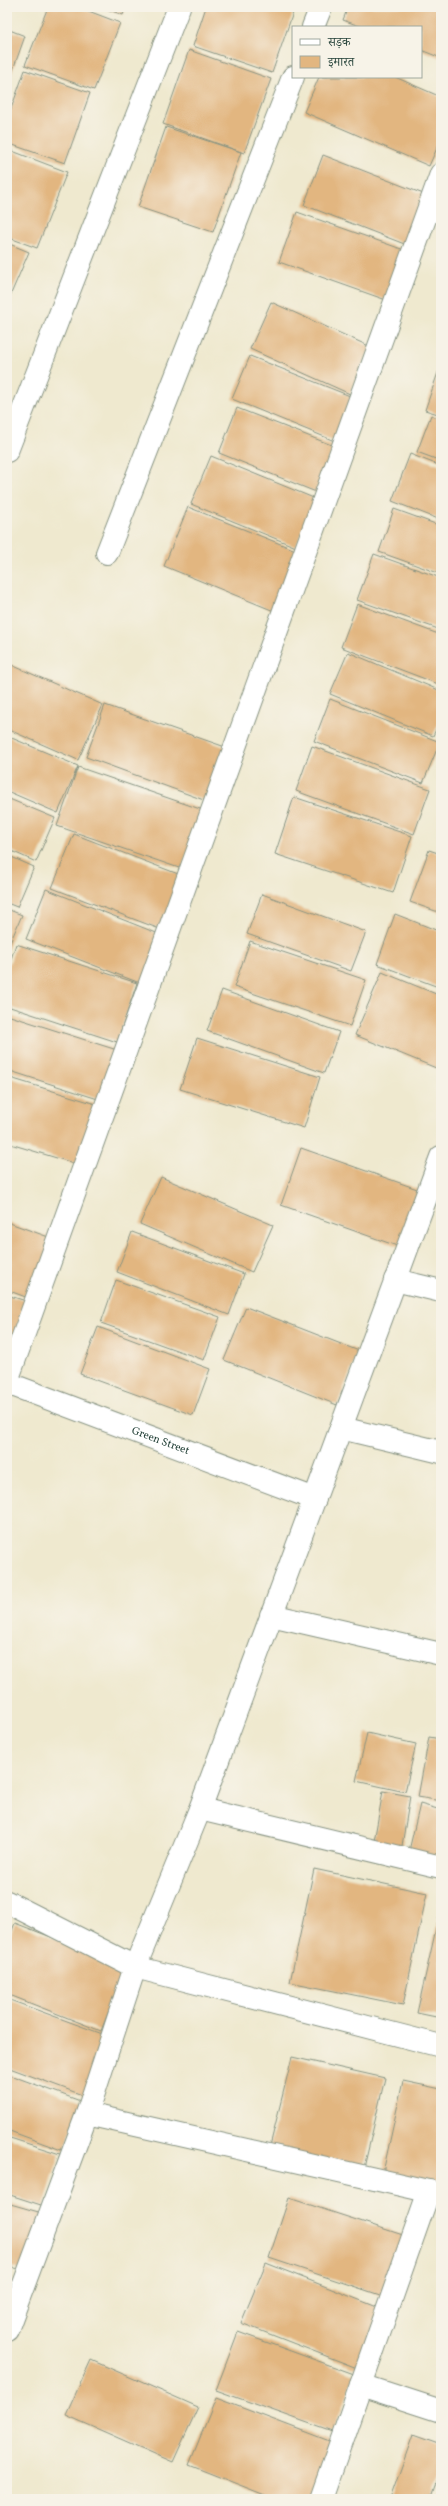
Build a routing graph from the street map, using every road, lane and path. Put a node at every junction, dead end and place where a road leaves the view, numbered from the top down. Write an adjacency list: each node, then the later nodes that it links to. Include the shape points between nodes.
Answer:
1 (179, 7): 6 (street)
2 (321, 7): 3 (street)
3 (313, 26)
4 (294, 78): 7 (street)
5 (441, 174): 11 (street)
6 (7, 451)
7 (107, 553)
8 (441, 1157): 9 (street)
9 (396, 1280): 10 (street); 12 (street)
10 (441, 1291)
11 (7, 1382): 14 (street, Green Street)
12 (341, 1428): 13 (street); 14 (street)
13 (441, 1452)
14 (315, 1499): 15 (street)
15 (271, 1615): 16 (street); 17 (street)
16 (441, 1654)
17 (200, 1809): 18 (street); 20 (street)
18 (441, 1867)
19 (7, 1902): 20 (street)
20 (135, 1966): 21 (street); 22 (street)
21 (441, 2046)
22 (87, 2114): 23 (street); 24 (street)
23 (435, 2192): 25 (street)
24 (7, 2330)
25 (361, 2385): 26 (street); 27 (street)
26 (441, 2411)
27 (321, 2499)

